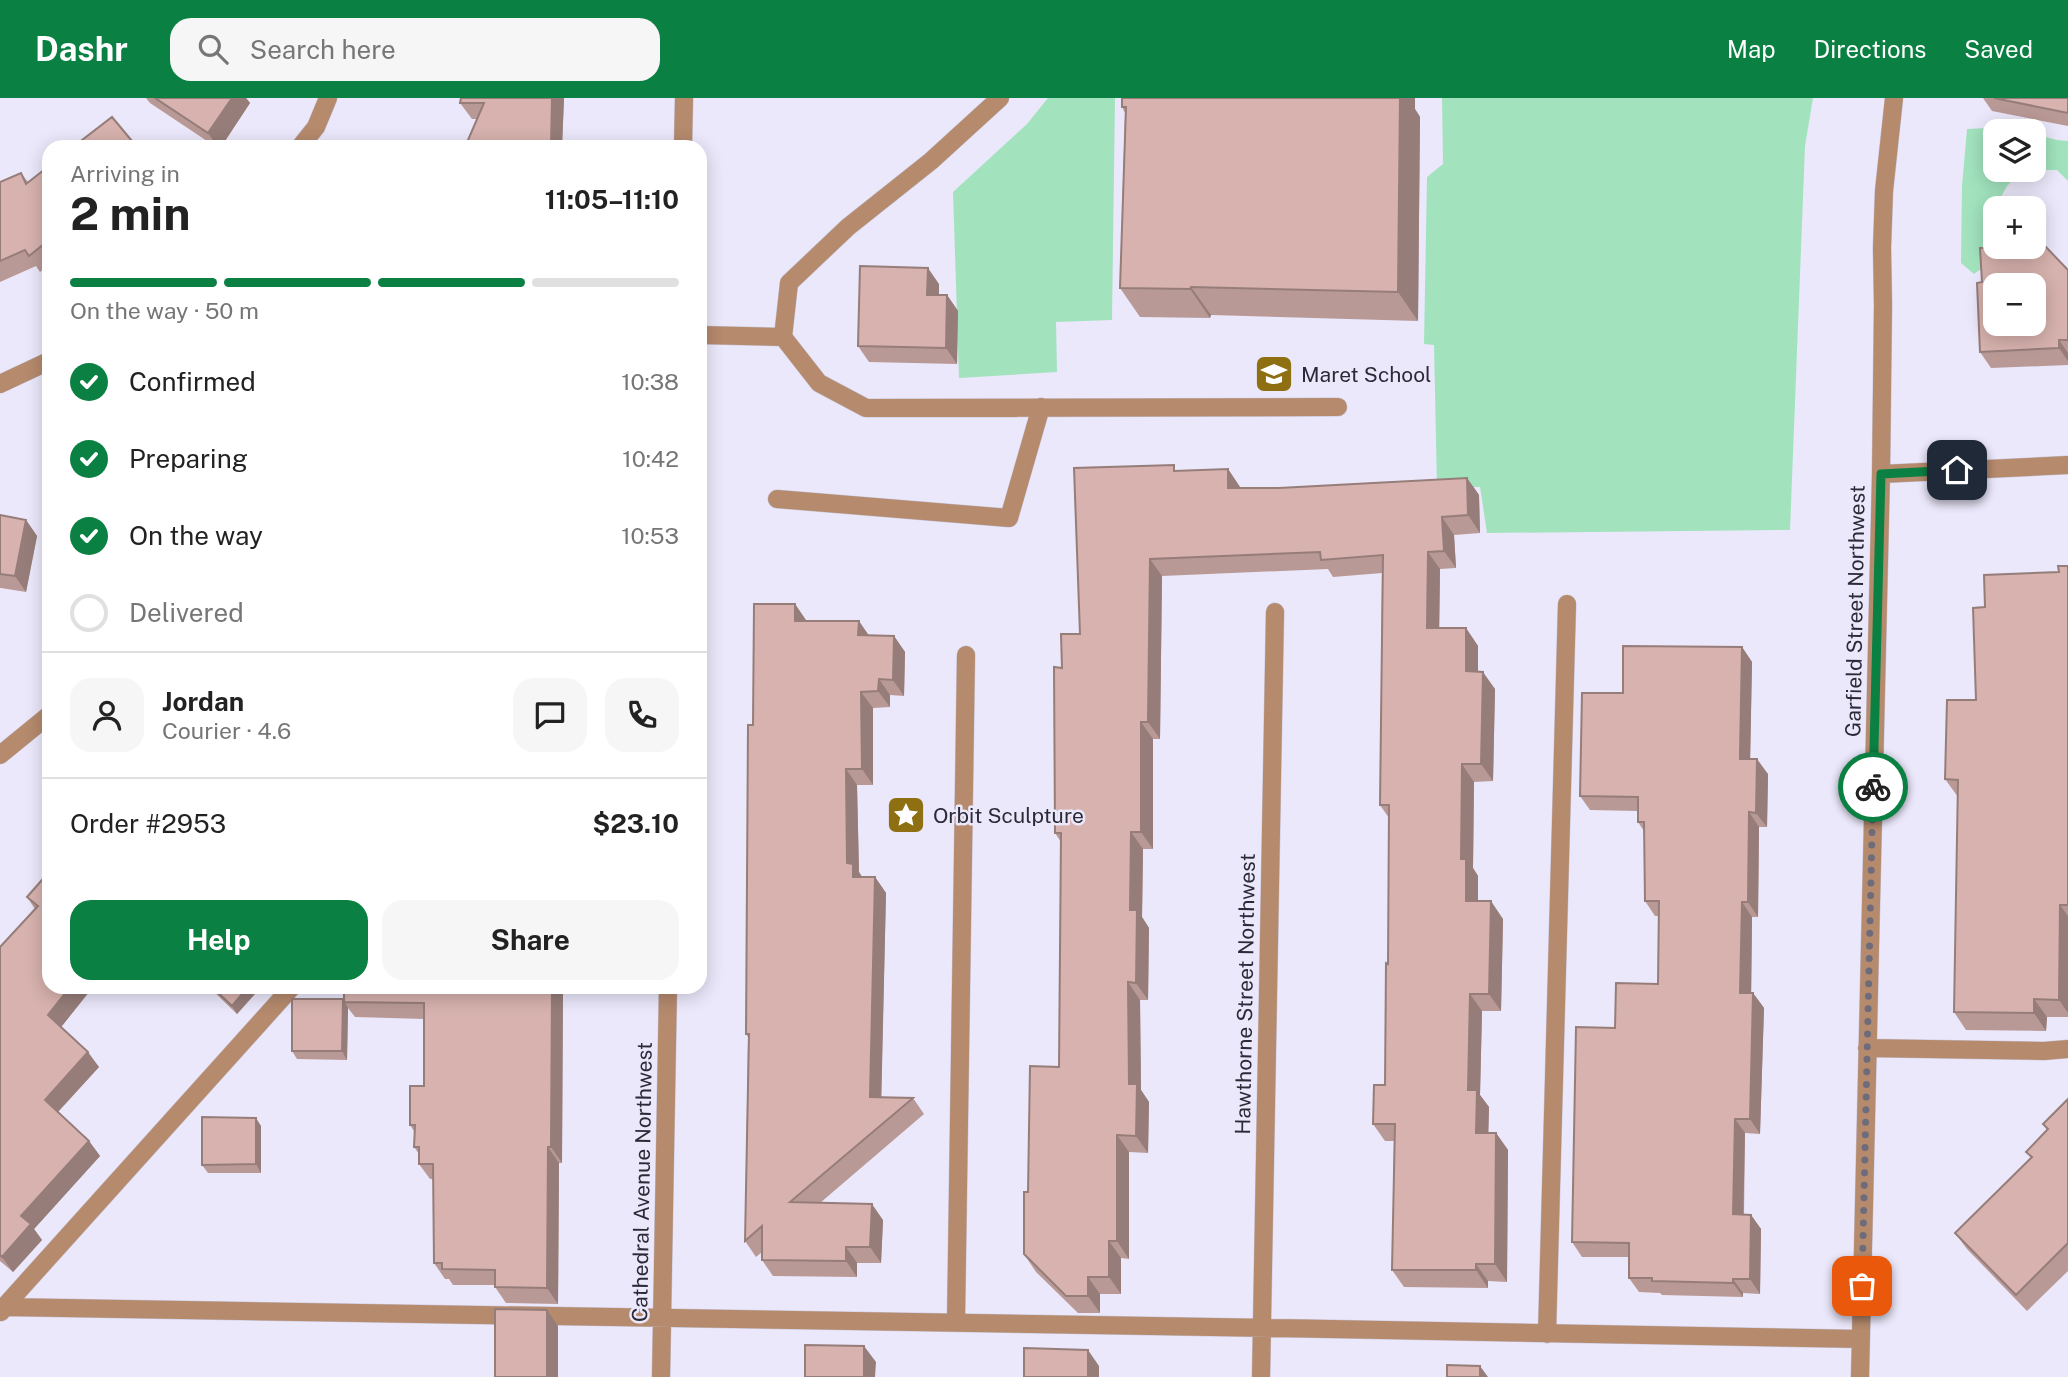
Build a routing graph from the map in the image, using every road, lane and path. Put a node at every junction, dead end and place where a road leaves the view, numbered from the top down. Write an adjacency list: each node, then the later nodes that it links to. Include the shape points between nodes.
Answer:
1 (328, 98): 5 (street)
2 (684, 98): 6 (street)
3 (1000, 98): 8 (street, via 789,283)
4 (1894, 98): 14 (street, Garfield Street Northwest, via 1883,225)
5 (306, 140)
6 (683, 140)
7 (707, 335): 8 (street)
8 (783, 337): 11 (street, via 819,383 866,408)
9 (42, 364): 10 (street)
10 (0, 384)
11 (1041, 407): 12 (street); 15 (street, via 1009,518)
12 (1338, 407)
13 (2068, 465): 14 (street)
14 (1881, 474): 23 (street, Garfield Street Northwest)
15 (777, 499)
16 (1567, 604): 29 (street)
17 (1275, 612): 28 (street, Hawthorne Street Northwest)
18 (966, 655): 27 (street)
19 (42, 721): 20 (street)
20 (0, 755)
21 (286, 994): 25 (street)
22 (668, 994): 26 (street, Cathedral Avenue Northwest)
23 (1867, 1048): 24 (street); 30 (street, Garfield Street Northwest)
24 (2068, 1049)
25 (2, 1311): 26 (street)
26 (662, 1315): 27 (street); 31 (street, Cathedral Avenue Northwest)
27 (956, 1321): 28 (street)
28 (1262, 1329): 29 (street); 32 (street, Hawthorne Street Northwest)
29 (1547, 1334): 30 (street)
30 (1861, 1339): 33 (street, Garfield Street Northwest)
31 (661, 1377)
32 (1261, 1377)
33 (1860, 1377)

